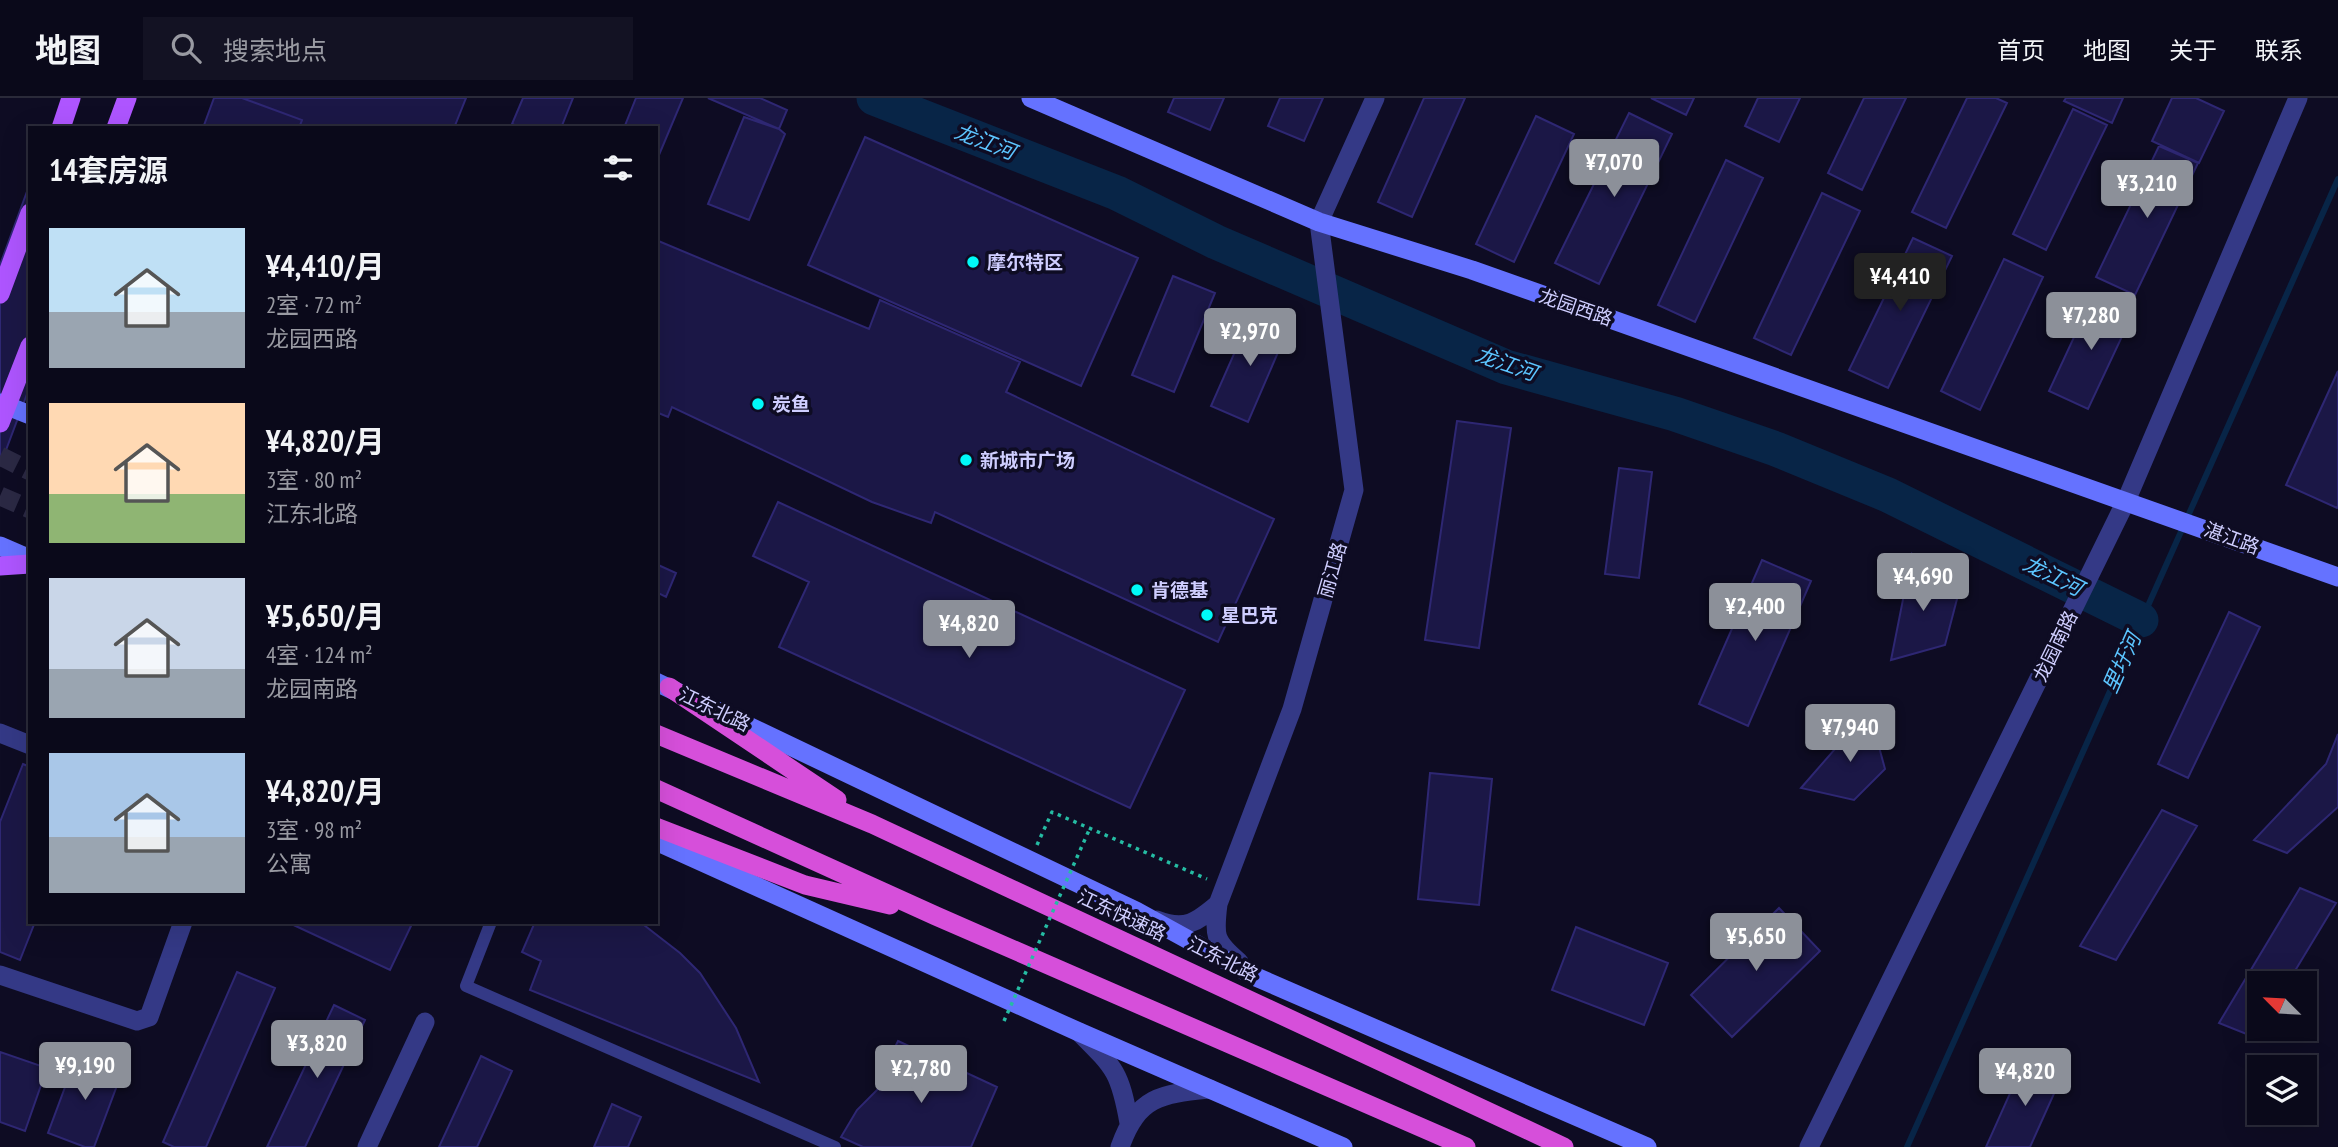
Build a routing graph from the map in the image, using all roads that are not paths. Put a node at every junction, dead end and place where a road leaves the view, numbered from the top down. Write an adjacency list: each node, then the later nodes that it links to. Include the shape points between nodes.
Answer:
1 (71, 98): 6 (main road)
2 (127, 98): 7 (main road)
3 (1031, 98): 9 (main road, 龙园西路)
4 (1376, 98): 9 (street)
5 (2298, 98): 15 (street, 龙园南路)
6 (62, 126)
7 (117, 126)
8 (28, 217): 10 (main road)
9 (1319, 222): 15 (main road, 龙园西路, via 1472,270); 29 (street, 丽江路, via 1354,490 1292,709)
10 (6, 269): 11 (main road)
11 (0, 294)
12 (28, 351): 13 (main road)
13 (2, 411): 14 (main road)
14 (28, 415)
15 (2126, 500): 20 (main road, 湛江路); 47 (street, 龙园南路)
16 (0, 546): 17 (main road)
17 (28, 558)
18 (28, 564): 19 (main road)
19 (0, 566)
20 (2338, 577)
21 (663, 685): 26 (highway); 30 (main road, 江东北路)
22 (0, 733): 24 (street)
23 (658, 735): 26 (highway, 江东快速路)
24 (28, 744)
25 (658, 790): 31 (highway)
26 (872, 824): 45 (highway, 江东快速路)
27 (658, 828): 31 (highway, via 805,885)
28 (658, 842): 37 (main road)
29 (1222, 895): 30 (street, via 1196,922 1173,926); 35 (street, 丽江路, via 1215,927 1221,947)
30 (1136, 911): 35 (main road, 江东北路)
31 (936, 916): 44 (highway)
32 (182, 924): 34 (street, via 149,1017 136,1021)
33 (490, 924): 41 (lane, via 466,986)
34 (0, 975)
35 (1256, 977): 46 (main road, 江东北路)
36 (425, 1021): 40 (street)
37 (1079, 1032): 38 (main road); 39 (street, via 1113,1067 1123,1087)
38 (1210, 1089): 39 (street, via 1171,1093 1146,1104); 43 (main road)
39 (1129, 1123): 42 (street)
40 (367, 1147)
41 (835, 1147)
42 (1120, 1147)
43 (1343, 1147)
44 (1466, 1147)
45 (1564, 1147)
46 (1647, 1147)
47 (1809, 1147)

